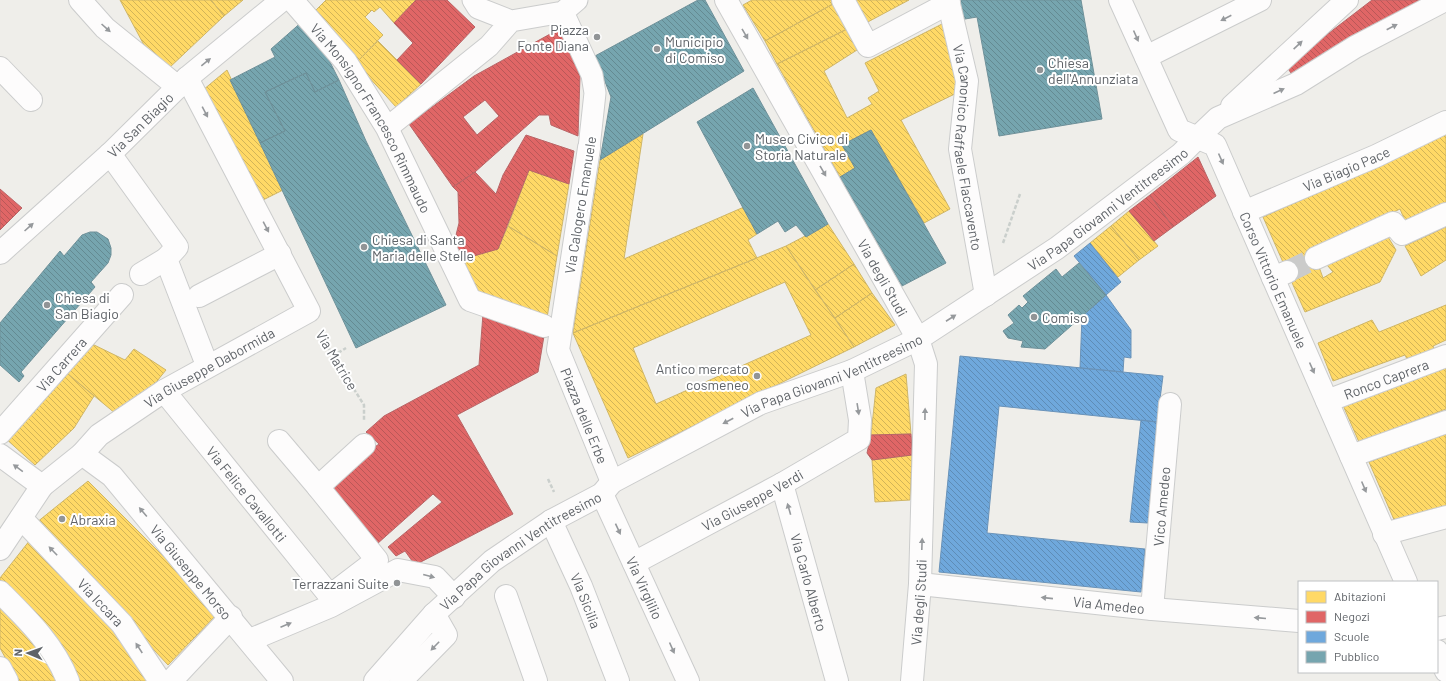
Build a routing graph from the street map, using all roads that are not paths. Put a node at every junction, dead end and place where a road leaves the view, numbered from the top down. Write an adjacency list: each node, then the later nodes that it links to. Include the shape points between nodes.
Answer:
1 (282, 0): 16 (street, Via San Biagio, one-way to 1)
2 (292, 0): 20 (street, Via Monsignor Francesco Rimmaudo, via 346,62)
3 (472, 0): 13 (street, via 478,8)
4 (726, 0): 35 (street, Via degli Studi, one-way to 35)
5 (843, 0): 11 (street, via 868,46)
6 (1120, 0): 14 (street, Corso Vittorio Emanuele, one-way to 14)
7 (1260, 0): 14 (street, one-way to 14)
8 (1347, 0): 18 (street, Via Papa Giovanni Ventitreesimo, one-way to 8)
9 (1445, 0): 18 (street, Via Papa Giovanni Ventitreesimo, one-way to 9, via 1296,84 1355,47)
10 (88, 2): 16 (street, one-way to 16, via 104,28)
11 (949, 2): 32 (street, Via Canonico Raffaele Flaccavento, via 967,81 960,149)
12 (570, 6): 13 (street); 22 (street, Via Calogero Emanuele, via 592,75 595,94)
13 (511, 21): 20 (street, via 489,46)
14 (1146, 57): 21 (street, Corso Vittorio Emanuele, via 1179,130)
15 (0, 68): 17 (street)
16 (183, 82): 23 (street, Via San Biagio); 27 (street, one-way to 27)
17 (31, 100)
18 (1218, 118): 21 (street, Via Papa Giovanni Ventitreesimo)
19 (1446, 122): 24 (street, Via Biagio Pace, via 1376,156)
20 (387, 128): 34 (street, Via Monsignor Francesco Rimmaudo, via 470,300)
21 (1197, 138): 24 (street, Corso Vittorio Emanuele, one-way to 24, via 1215,145); 32 (street, Via Papa Giovanni Ventitreesimo, via 1181,154 1057,248)
22 (589, 148): 36 (street, Via Calogero Emanuele)
23 (110, 154): 26 (street, Via San Biagio, one-way to 23); 29 (street, via 178,247)
24 (1244, 212): 41 (street, Corso Vittorio Emanuele, one-way to 41, via 1280,275)
25 (1446, 214): 28 (street, via 1402,234 1393,223)
26 (0, 253)
27 (280, 254): 33 (street); 38 (street, Via Giuseppe Dabormida, via 309,311)
28 (1316, 258)
29 (166, 259): 30 (street); 38 (street)
30 (141, 274)
31 (122, 295): 44 (street, Via Carrera)
32 (986, 295): 35 (street, Via Papa Giovanni Ventitreesimo, one-way to 32)
33 (199, 296)
34 (544, 326)
35 (918, 339): 39 (street, Via Papa Giovanni Ventitreesimo); 61 (street, Via degli Studi, one-way to 35, via 926,364)
36 (558, 350): 53 (street, Piazza delle Erbe)
37 (1446, 356): 41 (street, Ronco Caprera)
38 (207, 365): 40 (street, Via Giuseppe Dabormida)
39 (852, 371): 50 (street, Via Giuseppe Verdi, one-way to 50, via 860,420 859,439); 53 (street, Via Papa Giovanni Ventitreesimo, one-way to 53, via 761,403)
40 (164, 391): 49 (street, Via Giuseppe Dabormida, via 99,435); 65 (street, Via Felice Cavallotti)
41 (1327, 401): 48 (street, Corso Vittorio Emanuele)
42 (1170, 404): 66 (street, Vico Amedeo)
43 (1446, 422): 48 (street)
44 (0, 433)
45 (279, 441): 52 (street)
46 (364, 445): 52 (street)
47 (0, 455): 51 (street, one-way to 47)
48 (1351, 456): 57 (street, Corso Vittorio Emanuele, one-way to 57)
49 (90, 459): 51 (street, Via Giuseppe Dabormida); 68 (street, Via Giuseppe Morso, one-way to 49, via 112,476)
50 (782, 484): 59 (street, Via Giuseppe Verdi); 84 (street, Via Carlo Alberto, one-way to 50)
51 (42, 486): 56 (street, Via Giuseppe Dabormida)
52 (318, 486): 65 (street, via 377,560)
53 (607, 488): 55 (street, Via Papa Giovanni Ventitreesimo); 59 (street, Via Virglilio, one-way to 59)
54 (1446, 517): 57 (street)
55 (551, 521): 64 (street, Via Papa Giovanni Ventitreesimo, via 492,562); 82 (street, Via Sicilia, via 581,586)
56 (27, 524): 58 (street, Via Giuseppe Dabormida); 76 (street, Via Iccara, one-way to 56, via 122,624)
57 (1384, 534): 60 (street, Corso Vittorio Emanuele)
58 (0, 549)
59 (634, 563): 83 (street, Via Virglilio, one-way to 83)
60 (1406, 581)
61 (920, 584): 66 (street, Via Amedeo, one-way to 61); 85 (street, Via degli Studi)
62 (0, 592): 75 (street, via 35,626 62,666)
63 (506, 596): 81 (street)
64 (454, 597): 65 (street, one-way to 64, via 398,570 434,577); 67 (street, Via Papa Giovanni Ventitreesimo)
65 (330, 601): 70 (street, one-way to 65)
66 (1152, 609): 69 (street, Via Amedeo, one-way to 66)
67 (434, 614): 79 (street, Via Papa Giovanni Ventitreesimo); 80 (street, Via Papa Giovanni Ventitreesimo, one-way to 80, via 446,635)
68 (231, 617): 70 (street, Via Giuseppe Morso); 77 (street)
69 (1298, 621)
70 (250, 640): 78 (street, Via Giuseppe Morso)
71 (1438, 653): 73 (street)
72 (0, 668): 74 (street)
73 (1446, 671)
74 (7, 681)
75 (68, 681)
76 (160, 681)
77 (171, 681)
78 (282, 681)
79 (375, 681)
80 (401, 681)
81 (536, 681)
82 (618, 681)
83 (688, 681)
84 (837, 681)
85 (912, 681)

